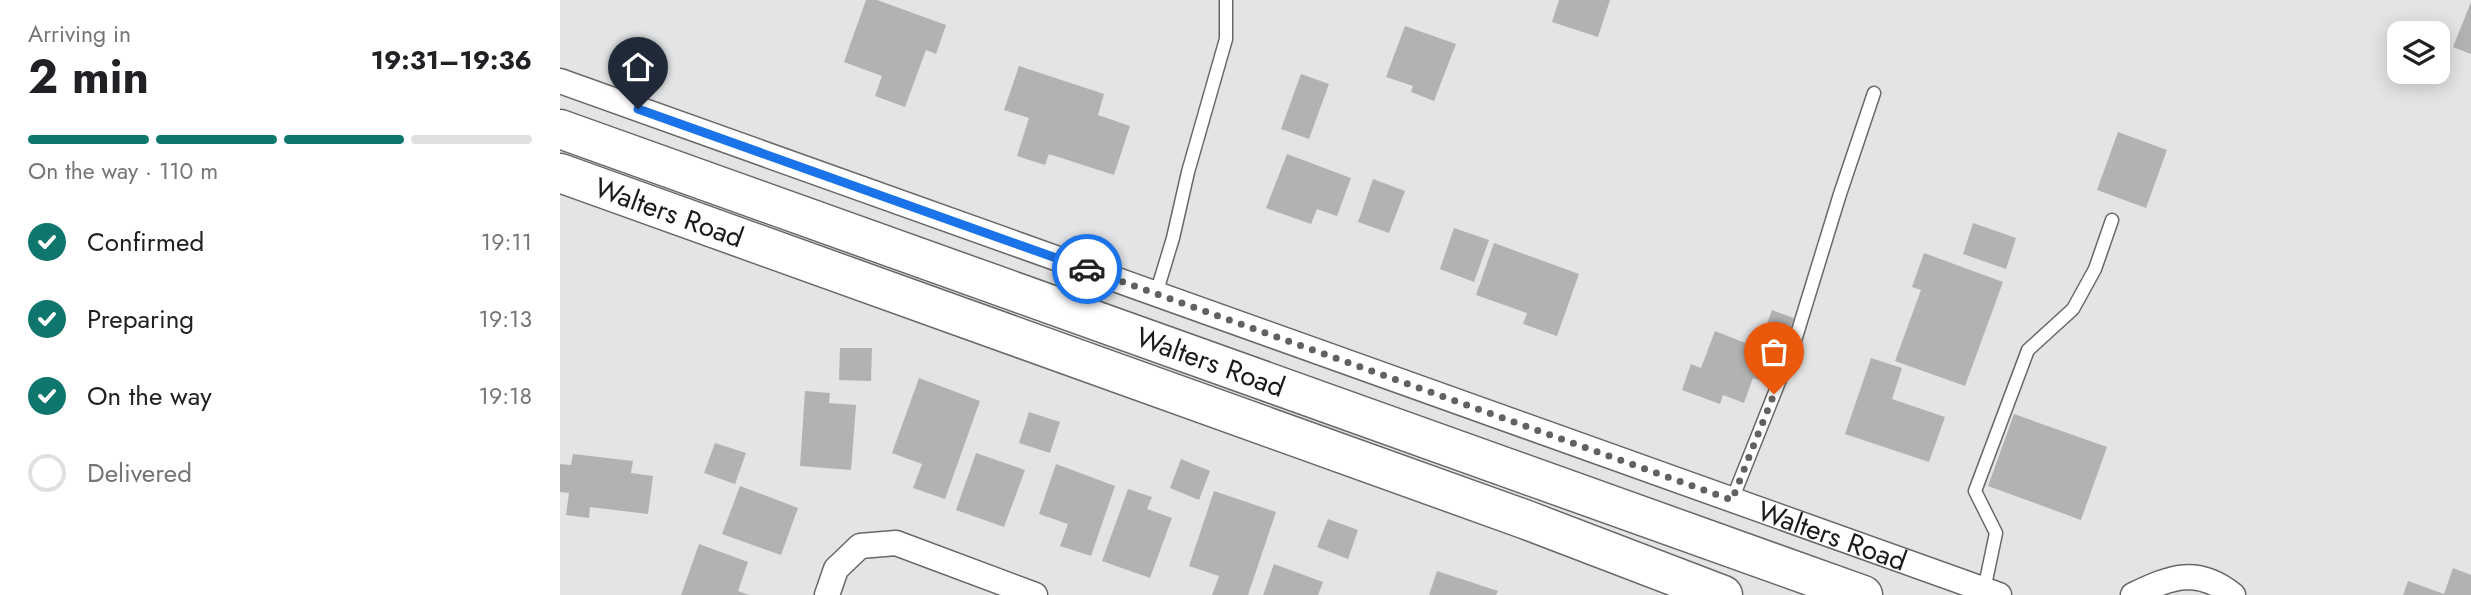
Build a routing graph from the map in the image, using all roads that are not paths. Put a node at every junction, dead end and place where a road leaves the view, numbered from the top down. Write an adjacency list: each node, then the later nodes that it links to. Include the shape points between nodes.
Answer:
1 (1226, 0): 7 (lane, via 1226,38)
2 (560, 81): 7 (street, Walters Road)
3 (1874, 93): 8 (lane, via 1793,347)
4 (560, 129): 13 (main road, Walters Road)
5 (560, 173): 12 (main road, Walters Road, via 1524,519)
6 (2112, 220): 9 (lane, via 2095,269 2073,309 2028,350 1975,491 1996,533)
7 (1156, 294): 8 (street, Walters Road)
8 (1732, 500): 9 (street, Walters Road)
9 (1992, 592)
10 (827, 595): 11 (street, via 836,569 860,546 897,543)
11 (1035, 595)
12 (1723, 595)
13 (1863, 595)
14 (2133, 595): 15 (street, via 2187,576 2204,578)
15 (2233, 595)

